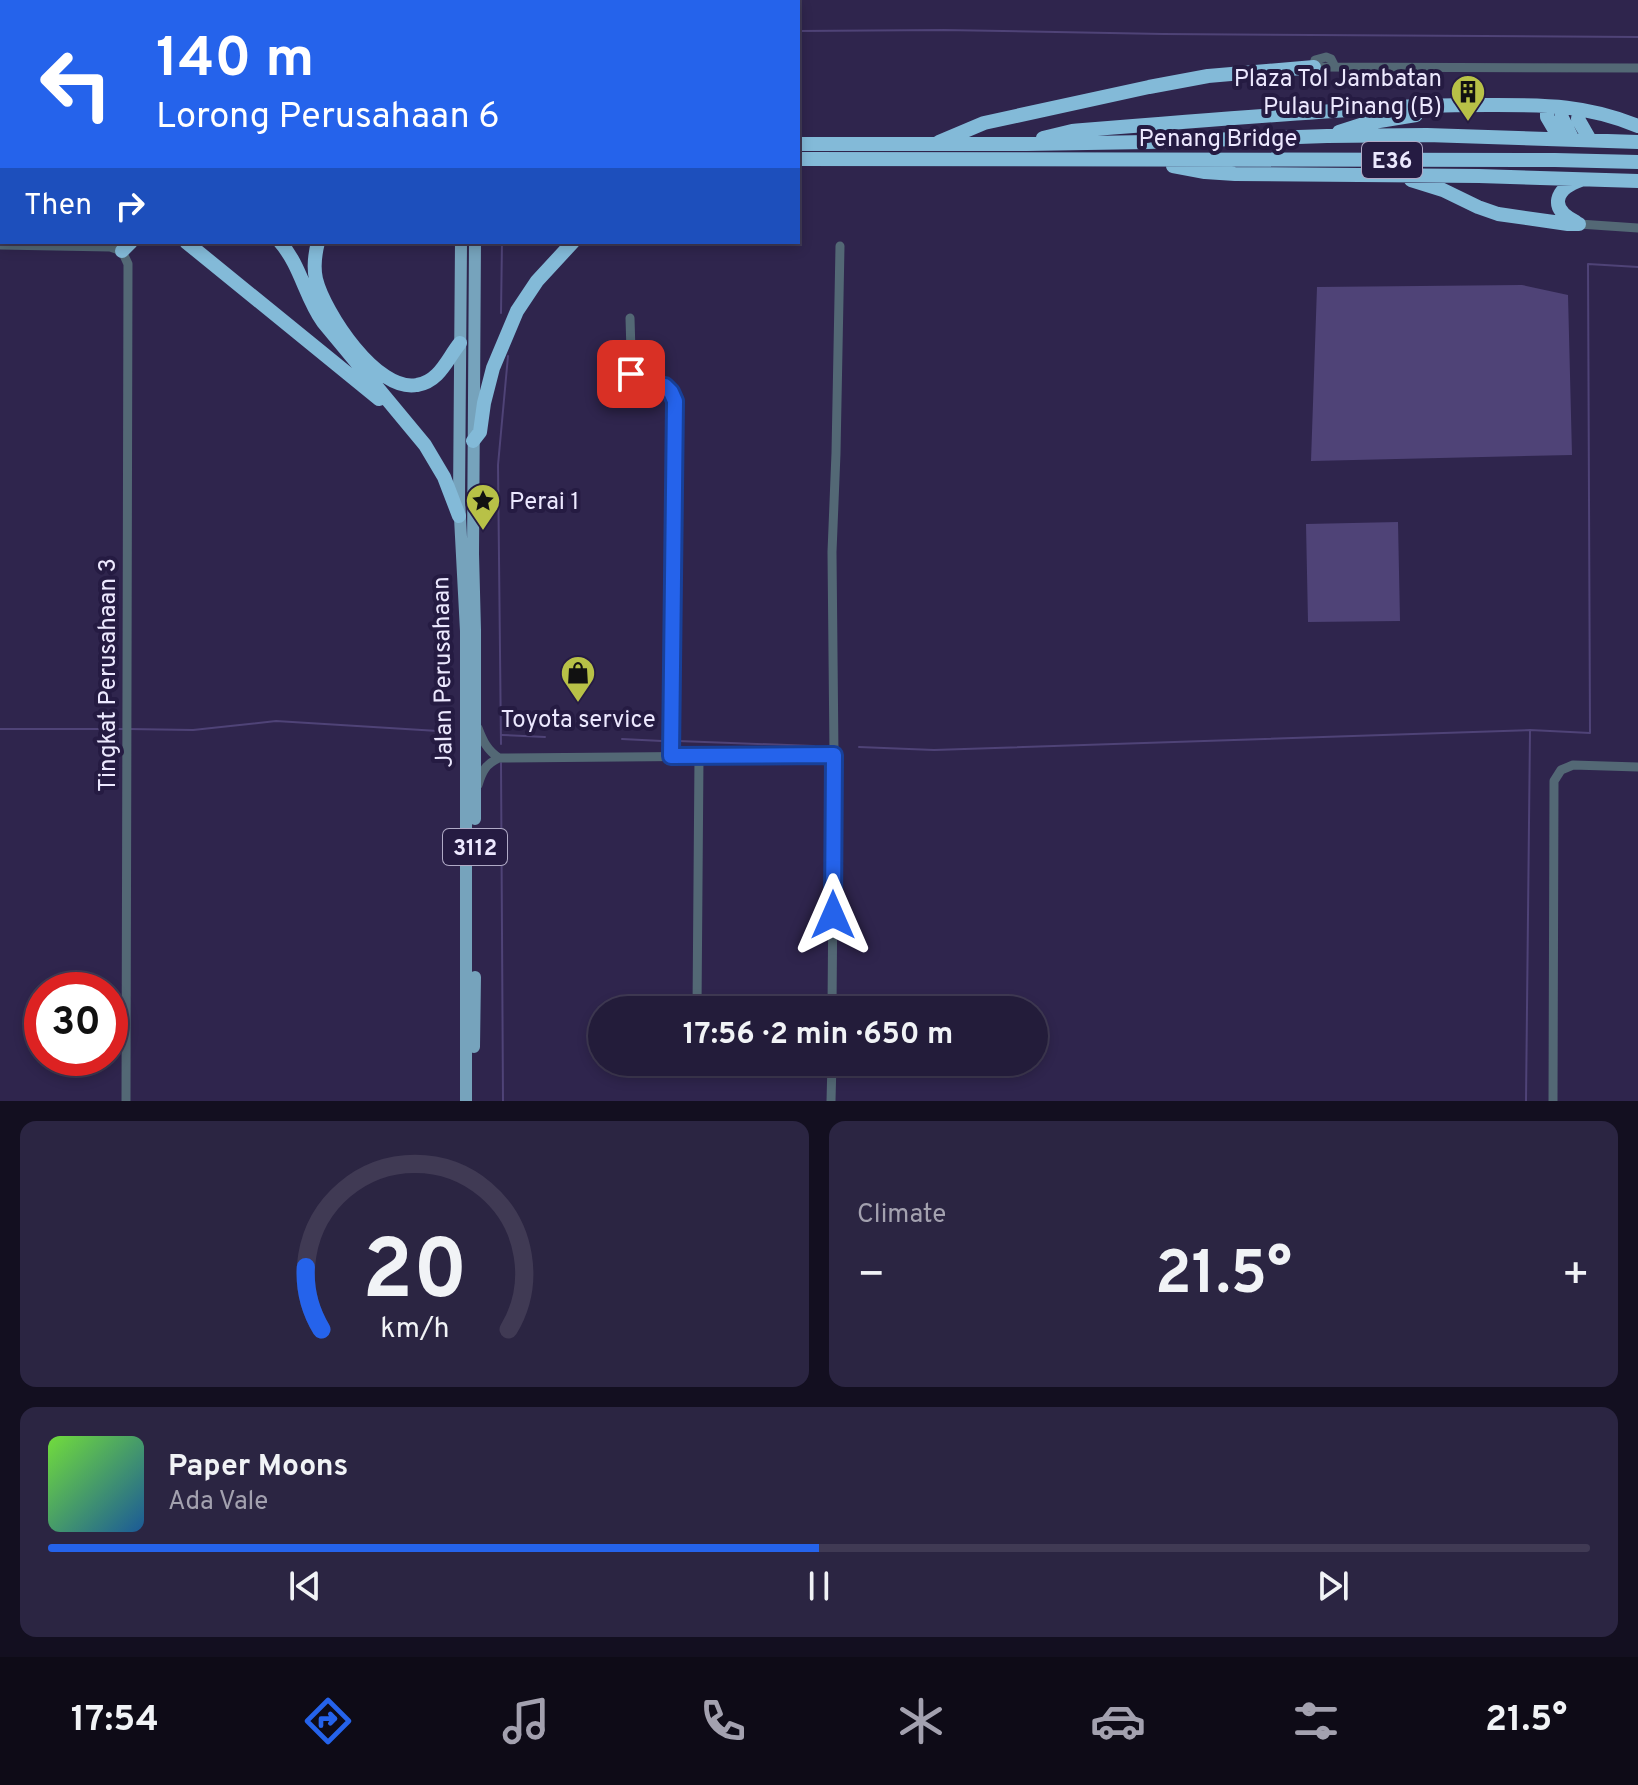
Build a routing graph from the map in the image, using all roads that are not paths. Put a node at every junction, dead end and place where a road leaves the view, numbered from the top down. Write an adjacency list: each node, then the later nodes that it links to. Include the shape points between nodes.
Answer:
1 (1314, 67): 2 (street); 12 (highway, via 1149,87 984,123)
2 (1638, 68)
3 (1554, 111): 4 (highway); 7 (highway, via 1403,115); 8 (highway, via 1547,117)
4 (1579, 113): 6 (highway); 9 (highway)
5 (1638, 126): 13 (highway, Penang Bridge / E36, via 1568,107 1435,105 1072,131)
6 (1638, 133)
7 (1327, 136): 8 (highway, Penang Bridge / E36); 13 (highway, Penang Bridge / E36)
8 (1567, 140): 9 (highway, Penang Bridge / E36)
9 (1590, 140): 10 (highway, Penang Bridge / E36)
10 (1638, 142)
11 (800, 144): 12 (highway, Penang Bridge / E36)
12 (935, 144): 13 (highway, Penang Bridge / E36)
13 (1027, 144)
14 (800, 159): 15 (highway, Penang Bridge / E36)
15 (1145, 159): 16 (highway, Penang Bridge / E36); 17 (highway, via 1235,174)
16 (1638, 162)
17 (1403, 176): 18 (highway); 20 (highway, via 1498,214)
18 (1582, 180): 19 (highway); 20 (highway, via 1565,187 1559,201 1564,215)
19 (1638, 181)
20 (1579, 224): 21 (street)
21 (1638, 228)
22 (188, 244): 33 (highway)
23 (281, 244): 33 (highway, via 318,315)
24 (318, 244): 32 (highway, via 314,269 324,301 351,341 393,382 423,383 443,369)
25 (461, 244): 32 (main road, Jalan Perusahaan / 3112)
26 (475, 244): 34 (main road, Jalan Perusahaan / 3112)
27 (571, 244): 34 (highway, via 517,311 493,368 479,435)
28 (0, 245): 30 (street)
29 (840, 246): 37 (street, via 832,552)
30 (126, 247): 46 (street, Tingkat Perusahaan 3)
31 (630, 318): 38 (street, via 632,385 665,386 675,401)
32 (461, 339): 35 (main road, Jalan Perusahaan / 3112)
33 (399, 413): 35 (highway, via 438,465)
34 (473, 441): 36 (main road, Jalan Perusahaan / 3112)
35 (459, 516): 47 (main road, Jalan Perusahaan / 3112, via 466,631)
36 (475, 723): 40 (street, via 488,750); 42 (main road, Jalan Perusahaan / 3112)
37 (834, 755): 39 (street); 44 (street)
38 (671, 756): 39 (street); 40 (street)
39 (699, 757): 43 (street)
40 (499, 758): 42 (street, via 482,771)
41 (1638, 767): 50 (street, via 1573,765 1554,781)
42 (475, 792): 48 (main road, Jalan Perusahaan / 3112)
43 (697, 996)
44 (832, 996)
45 (832, 1076): 49 (street)
46 (126, 1101)
47 (466, 1101)
48 (474, 1101)
49 (831, 1101)
50 (1553, 1101)

